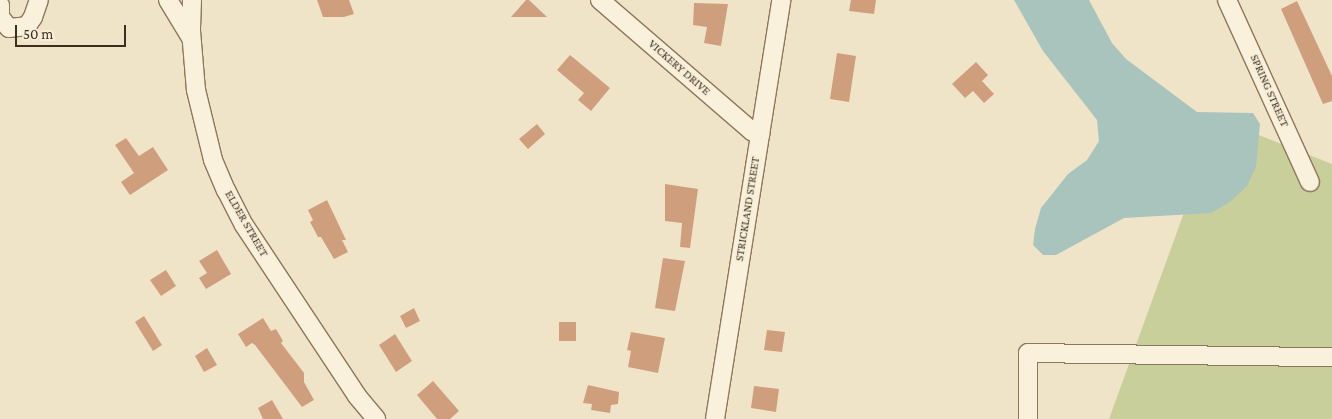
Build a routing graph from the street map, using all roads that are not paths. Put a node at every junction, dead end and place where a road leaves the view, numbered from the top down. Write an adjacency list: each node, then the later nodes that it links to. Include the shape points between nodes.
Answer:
1 (39, 0): 7 (street, via 26,26 9,28 0,17)
2 (168, 0): 8 (street)
3 (192, 0): 8 (street, ELDER STREET)
4 (600, 0): 9 (street, VICKERY DRIVE, via 752,131)
5 (781, 0): 9 (street, STRICKLAND STREET)
6 (1227, 0): 10 (street, SPRING STREET)
7 (0, 4)
8 (192, 38): 12 (street, ELDER STREET, via 202,122 226,190 244,225 357,396)
9 (760, 134): 13 (street, STRICKLAND STREET)
10 (1310, 182)
11 (1332, 357): 14 (street, via 1028,353)
12 (376, 419)
13 (715, 419)
14 (1028, 419)

